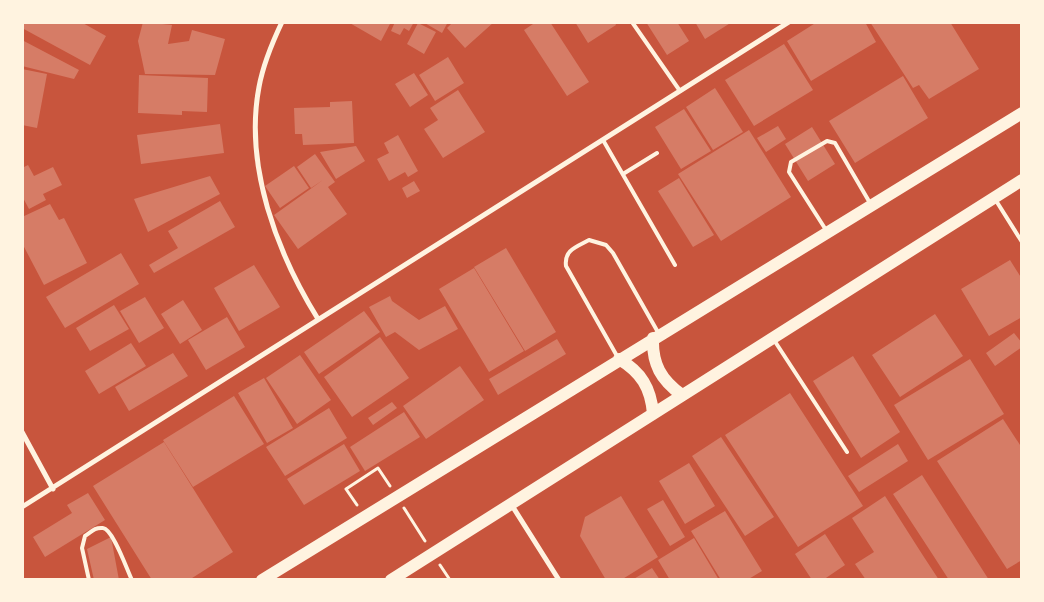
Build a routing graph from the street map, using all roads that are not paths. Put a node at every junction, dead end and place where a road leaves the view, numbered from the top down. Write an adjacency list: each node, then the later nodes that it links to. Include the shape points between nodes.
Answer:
1 (282, 22): 15 (street, via 270,48 259,87 256,128 260,170 266,204 279,243)
2 (632, 22): 4 (lane)
3 (789, 22): 4 (street)
4 (680, 91): 6 (street)
5 (1022, 113): 11 (main road)
6 (603, 140): 8 (lane); 15 (street)
7 (657, 153): 8 (lane)
8 (623, 174): 14 (lane)
9 (1020, 184): 10 (main road)
10 (994, 197): 13 (lane); 17 (main road)
11 (871, 205): 12 (main road); 12 (lane, via 834,143 827,142 791,162 789,172)
12 (828, 231): 16 (main road)
13 (1021, 242)
14 (675, 265)
15 (318, 318): 23 (street)
16 (656, 336): 18 (main road); 18 (lane, via 606,245 589,240 570,250 565,259 570,276); 19 (main road, via 652,352 662,377)
17 (772, 338): 19 (main road); 22 (lane)
18 (619, 359): 20 (main road, via 640,376 650,394); 26 (main road)
19 (682, 395): 20 (main road)
20 (653, 414): 24 (main road)
21 (22, 432): 23 (street)
22 (847, 452)
23 (53, 489): 25 (street)
24 (511, 504): 31 (main road); 32 (street)
25 (22, 507)
26 (281, 567): 29 (main road); 30 (main road)
27 (89, 580): 28 (lane, via 82,548 85,536 102,528 114,540)
28 (132, 580)
29 (262, 580)
30 (270, 580)
31 (391, 580)
32 (559, 580)

